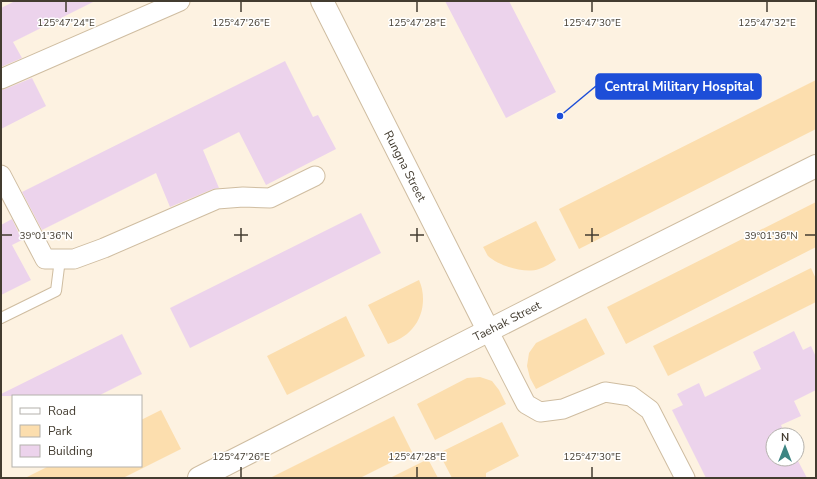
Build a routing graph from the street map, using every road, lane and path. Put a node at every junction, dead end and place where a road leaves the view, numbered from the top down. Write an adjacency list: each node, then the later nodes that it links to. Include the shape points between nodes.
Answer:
1 (180, 1): 3 (street)
2 (322, 1): 9 (main road, Rungna Street)
3 (1, 79)
4 (816, 166): 9 (main road, Taehak Street)
5 (1, 175): 7 (street, via 45,259)
6 (315, 176): 7 (street, via 270,198 218,199 104,248 74,259)
7 (60, 259): 8 (lane, via 56,291)
8 (1, 318)
9 (488, 330): 10 (main road, Taehak Street); 11 (street, via 526,404 540,412 563,409 605,392 631,396 650,410)
10 (199, 478)
11 (685, 478)

